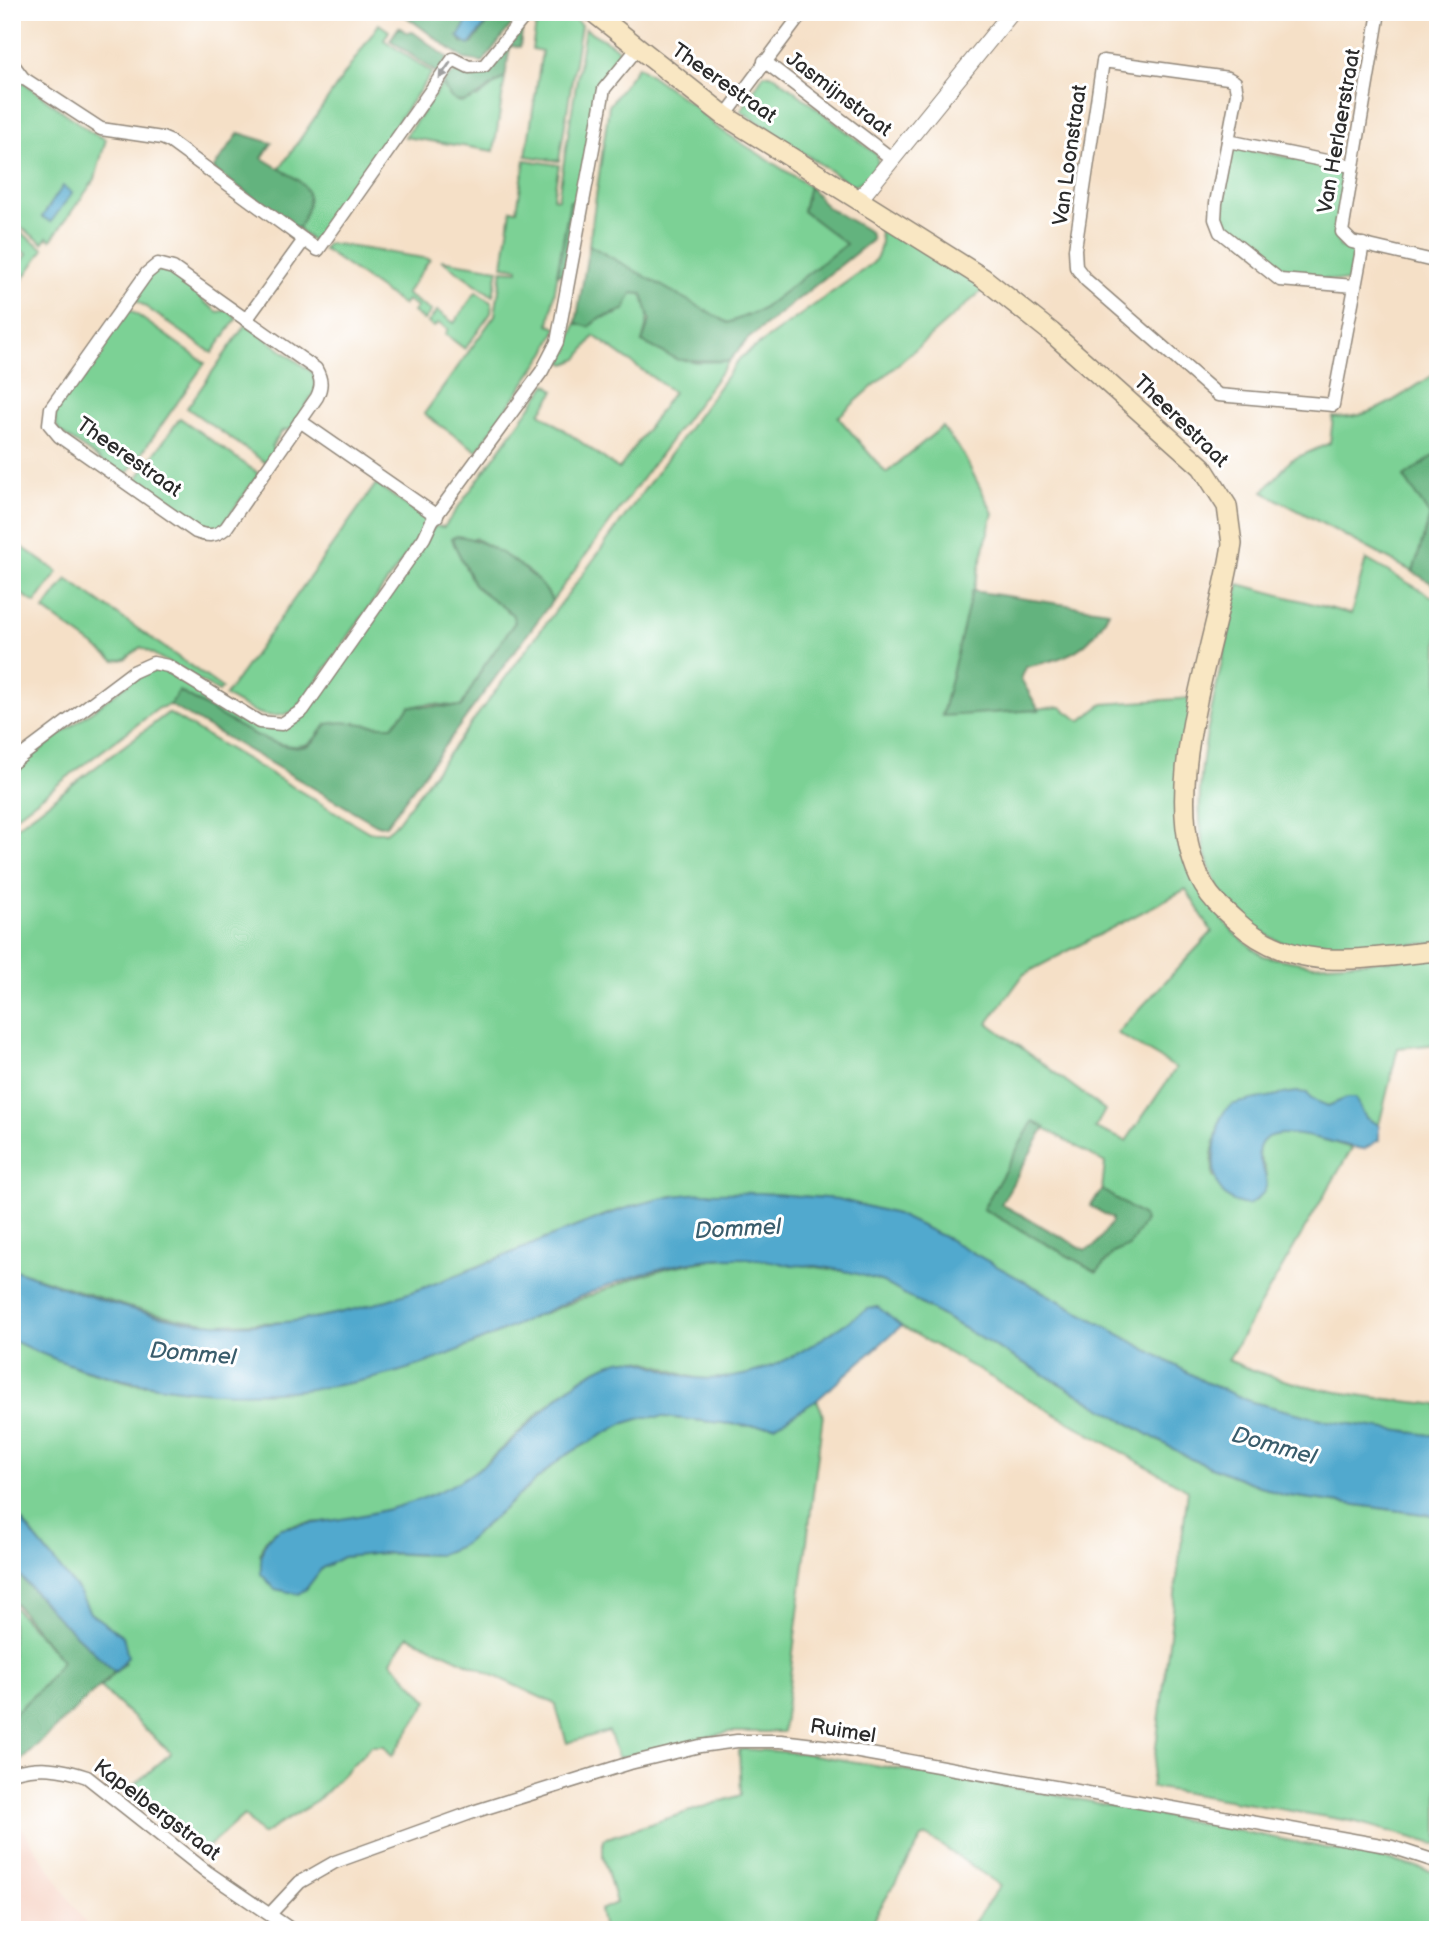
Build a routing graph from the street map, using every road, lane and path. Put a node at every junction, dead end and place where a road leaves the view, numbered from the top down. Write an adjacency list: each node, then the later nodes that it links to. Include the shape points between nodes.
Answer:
1 (528, 12): 14 (street, one-way to 14, via 484,66 469,67 453,59 318,250)
2 (593, 12): 6 (main road, Theerestraat)
3 (803, 12): 7 (street)
4 (1012, 12): 11 (street)
5 (1379, 12): 12 (street, Van Herlaerstraat)
6 (637, 48): 9 (main road, Theerestraat); 20 (street, Theerestraat, via 604,89 557,342 542,371)
7 (764, 61): 9 (street); 11 (street, Jasmijnstraat)
8 (12, 63): 14 (street, via 23,78 101,129 169,142)
9 (725, 116): 13 (main road, Theerestraat)
10 (1228, 141): 12 (street); 17 (street, via 1216,203 1220,232 1280,280); 17 (street, Van Loonstraat, via 1235,82 1103,61 1075,249 1076,267 1086,280 1218,396 1333,405)
11 (891, 158): 13 (street)
12 (1351, 166): 15 (street, Van Herlaerstraat, via 1342,232 1352,242)
13 (859, 200): 22 (main road, Theerestraat, via 983,278 1051,332 1202,467 1223,496 1232,544 1189,746 1184,805 1195,866 1219,906 1268,945 1296,954 1327,959)
14 (304, 240): 18 (street)
15 (1363, 244): 16 (street); 17 (street)
16 (1438, 261)
17 (1354, 286)
18 (246, 320): 19 (street, Theerestraat, via 321,377 317,397); 19 (street, Theerestraat, via 173,268 153,266 51,408 49,424 59,436 206,536 218,535 226,527)
19 (300, 421): 20 (street)
20 (437, 516): 21 (street, Theerestraat, via 303,710 291,720 275,725 259,722 168,666 153,663 133,672)
21 (12, 763)
22 (1438, 951)
23 (12, 1773): 25 (street, Kapelbergstraat, via 37,1767 65,1769 87,1777 208,1872)
24 (1438, 1862): 25 (street, Ruimel, via 1392,1846 831,1747 737,1741 629,1763 335,1862 300,1882)
25 (270, 1914): 26 (street, Kapelbergstraat)
26 (292, 1930)

